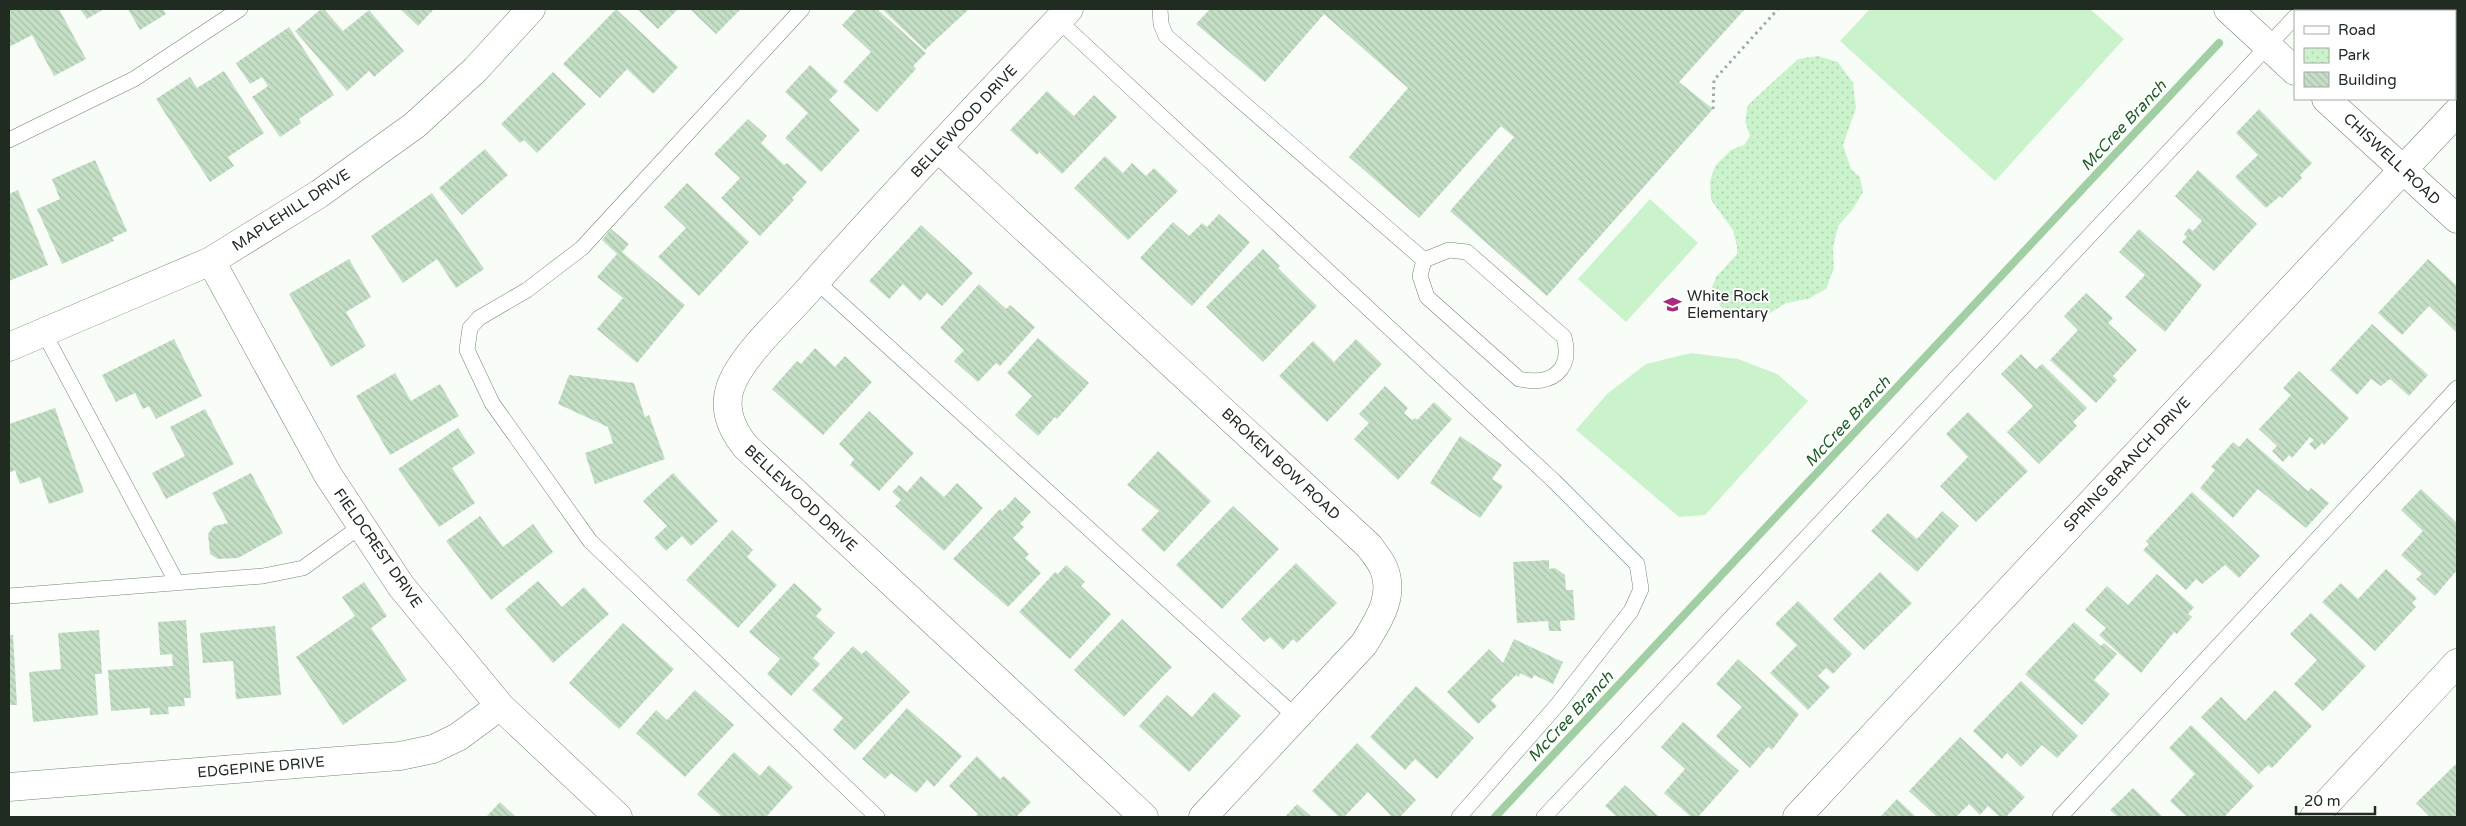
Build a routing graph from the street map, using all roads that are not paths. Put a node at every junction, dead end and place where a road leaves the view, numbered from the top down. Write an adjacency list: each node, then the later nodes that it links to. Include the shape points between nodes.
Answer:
1 (240, 9): 12 (lane, via 134,80)
2 (531, 9): 17 (street, MAPLEHILL DRIVE, via 475,70 415,125 319,194)
3 (802, 9): 30 (lane, via 582,248 470,328 467,350 492,403 590,541)
4 (1160, 9): 16 (lane, via 1166,36)
5 (2228, 9): 8 (street)
6 (1064, 14): 13 (street, BELLEWOOD DRIVE); 33 (lane, via 1637,564 1641,589 1632,611 1558,704)
7 (2294, 18): 8 (lane)
8 (2268, 46): 9 (street); 34 (lane)
9 (2294, 70)
10 (2327, 100): 14 (street, CHISWELL ROAD)
11 (2457, 112): 14 (street, SPRING BRANCH DRIVE)
12 (9, 140)
13 (938, 148): 18 (street, BELLEWOOD DRIVE); 27 (street, BROKEN BOW ROAD, via 1369,546 1384,569 1388,596 1379,619 1364,644)
14 (2404, 168): 15 (street, CHISWELL ROAD); 35 (street, SPRING BRANCH DRIVE)
15 (2457, 220)
16 (1424, 260): 16 (lane, via 1420,276 1427,297 1519,379 1535,382 1552,378 1564,366 1568,351 1564,337 1467,252 1448,250)
17 (211, 261): 19 (street, MAPLEHILL DRIVE); 22 (street, FIELDCREST DRIVE, via 328,475)
18 (816, 281): 27 (lane); 31 (street, BELLEWOOD DRIVE, via 741,366 730,388 728,413 736,434 746,447)
19 (44, 333): 20 (street, MAPLEHILL DRIVE); 23 (lane)
20 (9, 347)
21 (2457, 388): 36 (lane)
22 (362, 526): 23 (lane, via 303,568 263,576); 26 (street, FIELDCREST DRIVE, via 401,586)
23 (177, 582): 24 (lane)
24 (9, 596)
25 (2457, 663): 37 (street)
26 (500, 706): 28 (street, EDGEPINE DRIVE, via 458,737 433,749 400,756); 29 (street, FIELDCREST DRIVE)
27 (1296, 718): 32 (street, BROKEN BOW ROAD)
28 (9, 787)
29 (618, 817)
30 (877, 817)
31 (1144, 817)
32 (1203, 817)
33 (1459, 817)
34 (1544, 817)
35 (1797, 817)
36 (2060, 817)
37 (2314, 817)

